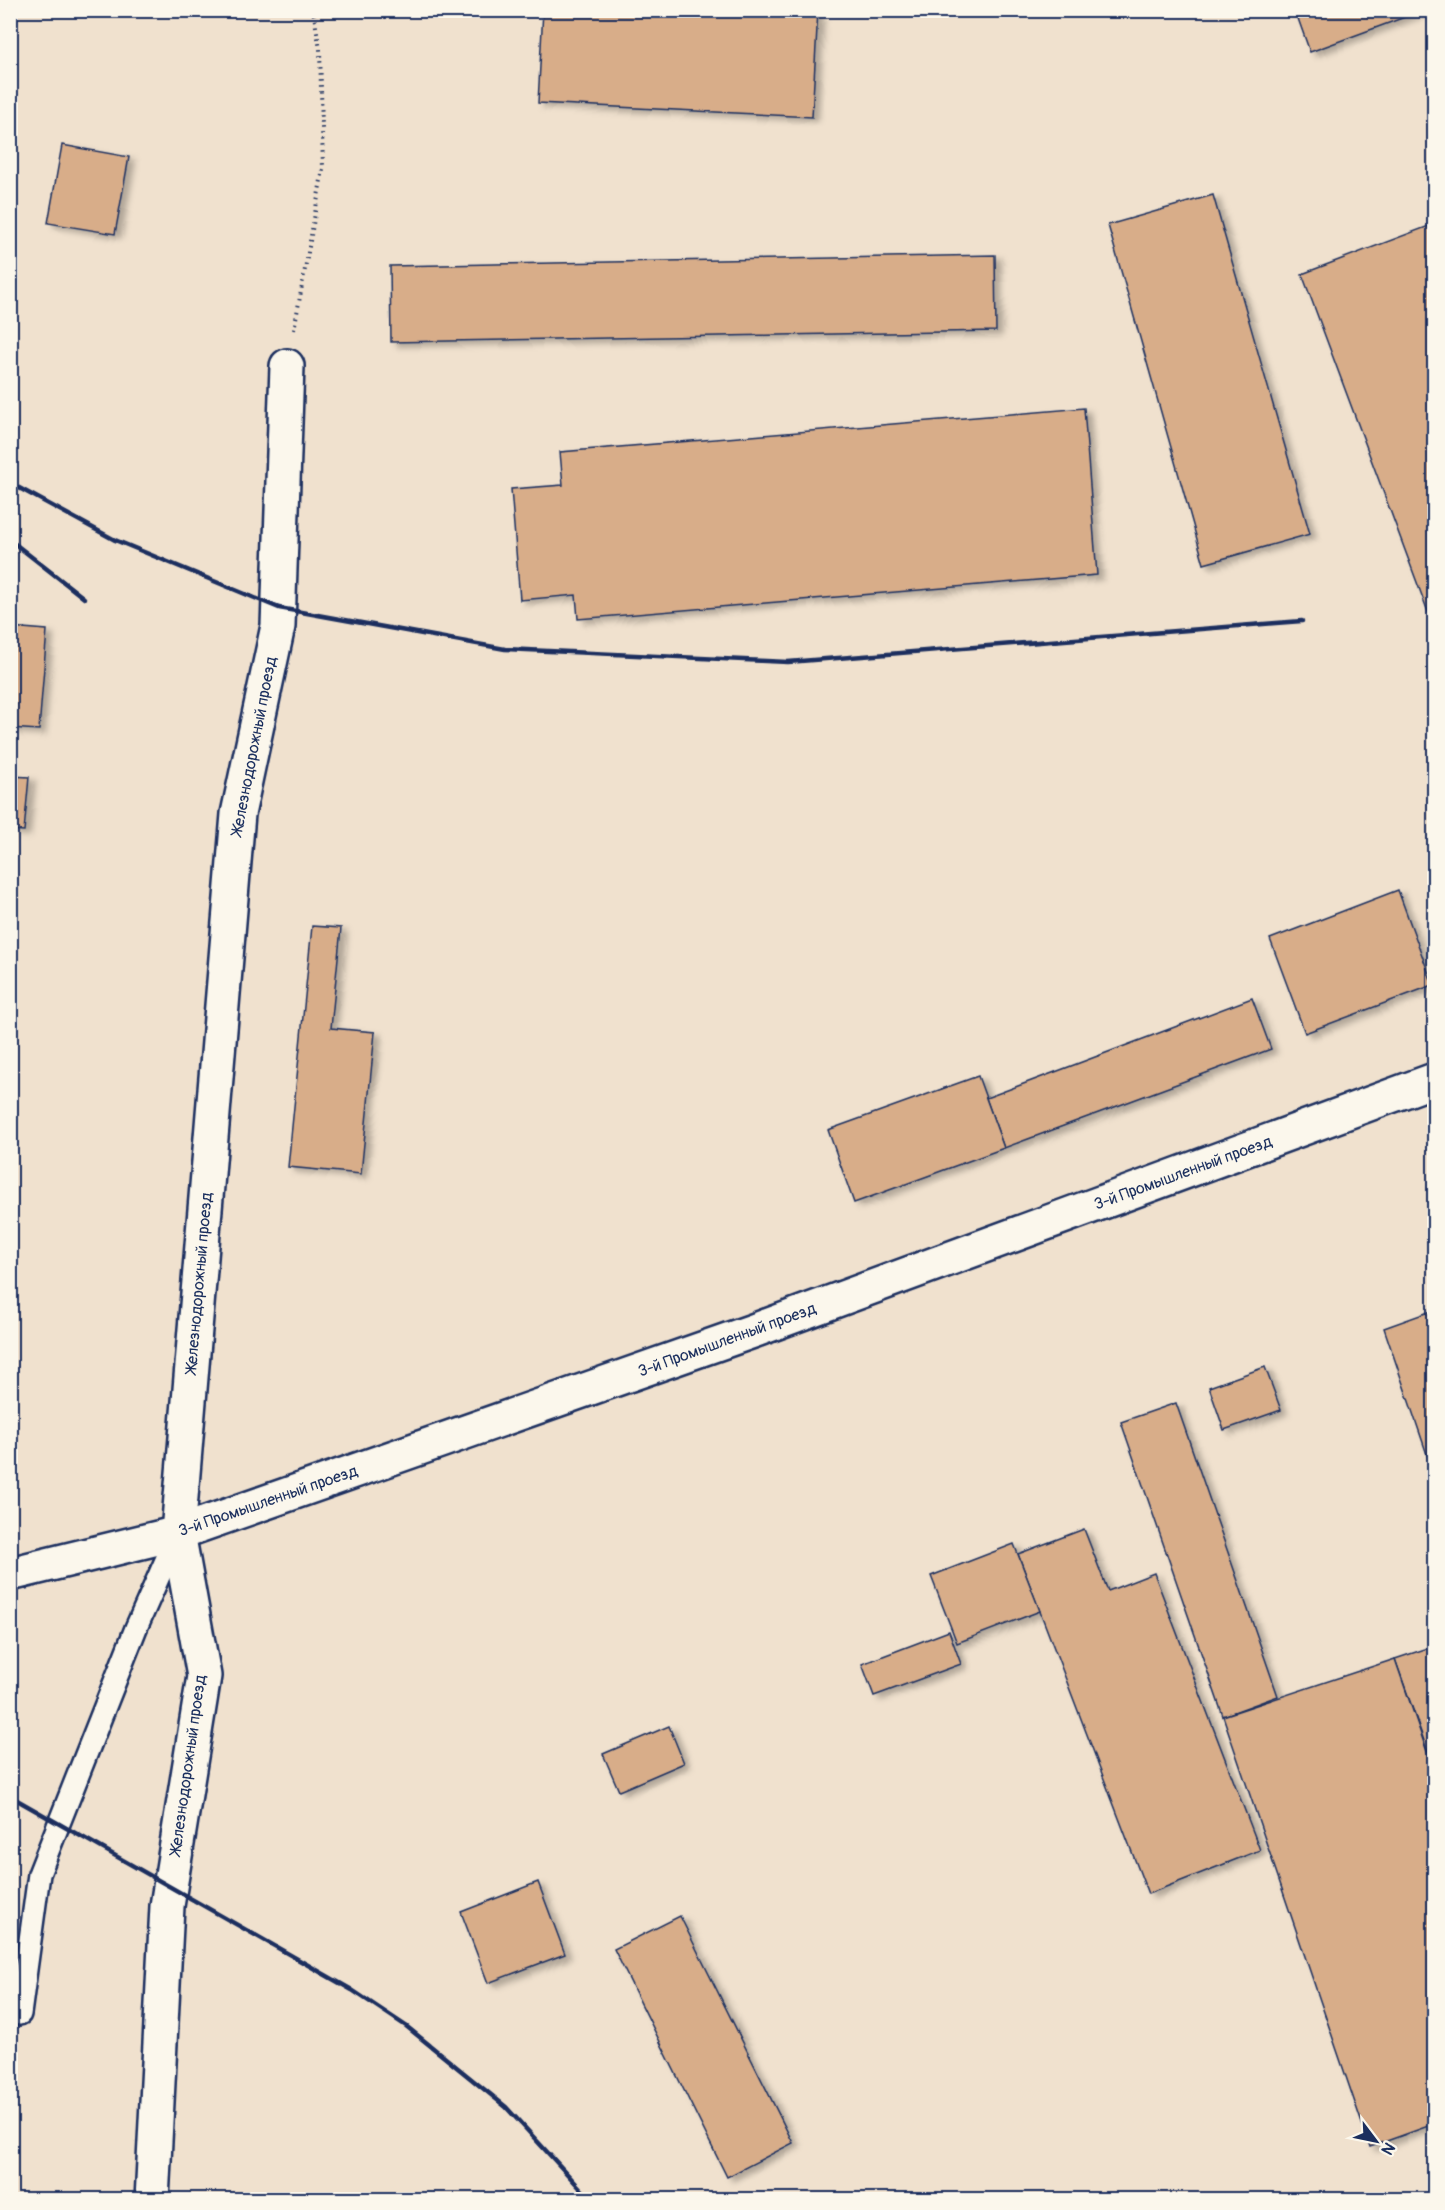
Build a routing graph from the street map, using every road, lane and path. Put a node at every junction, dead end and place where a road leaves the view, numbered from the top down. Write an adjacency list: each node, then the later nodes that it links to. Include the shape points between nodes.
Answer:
1 (313, 10): 2 (path, via 320,49 323,169)
2 (287, 366): 4 (street, Железнодорожный проезд, via 278,626 238,814)
3 (1434, 1080): 4 (street, 3-й Промышленный проезд, via 742,1335)
4 (178, 1533): 5 (street, 3-й Промышленный проезд); 6 (lane, via 136,1628 39,1874); 7 (street, Железнодорожный проезд, via 204,1676 167,1906)
5 (10, 1574)
6 (20, 2014)
7 (152, 2199)

